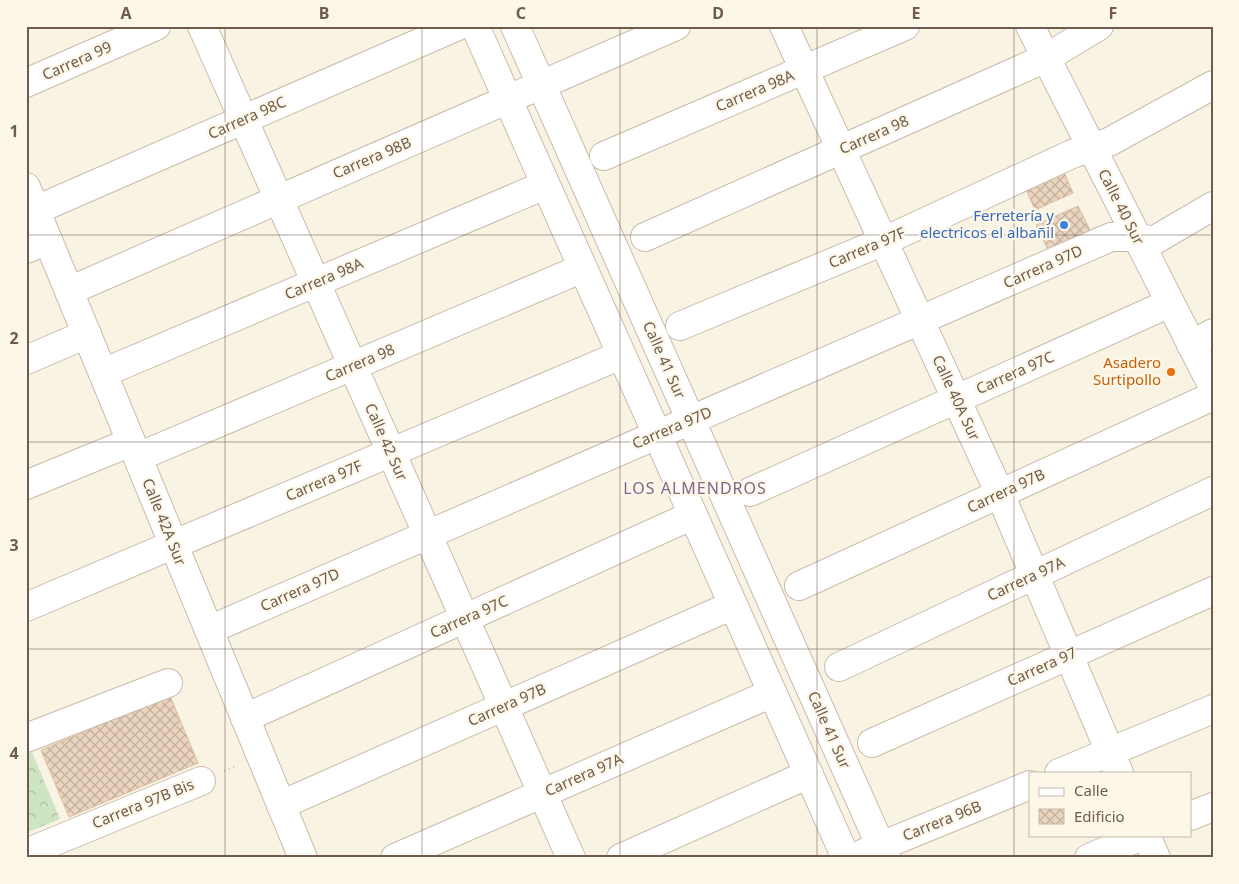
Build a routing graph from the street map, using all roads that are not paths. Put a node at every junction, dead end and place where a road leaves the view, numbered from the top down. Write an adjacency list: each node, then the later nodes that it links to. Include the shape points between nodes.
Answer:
1 (156, 26): 13 (street, Carrera 99)
2 (202, 26): 17 (street, Calle 42 Sur)
3 (458, 26): 17 (street, Carrera 98C)
4 (474, 26): 16 (street)
5 (515, 26): 14 (street, Calle 41 Sur)
6 (676, 26): 14 (street, Carrera 98B)
7 (784, 26): 12 (street, Calle 40A Sur)
8 (905, 26): 12 (street, Carrera 98A)
9 (1030, 26): 11 (street, Calle 40 Sur)
10 (1099, 26): 11 (street, Carrera 98)
11 (1046, 58): 18 (street, Calle 40 Sur); 19 (street, Carrera 98)
12 (804, 70): 19 (street, Calle 40A Sur); 20 (street, Carrera 98A)
13 (26, 84)
14 (541, 85): 16 (street, Carrera 98B); 44 (street, Calle 41 Sur)
15 (1213, 85): 18 (street, Carrera 97F, via 1109,142)
16 (507, 100): 21 (street); 23 (street, Carrera 98B)
17 (243, 120): 22 (street, Carrera 98C); 23 (street, Calle 42 Sur)
18 (1092, 148): 26 (street, Calle 40 Sur); 27 (street, Carrera 97F, via 1072,154)
19 (841, 150): 25 (street, Carrera 98); 27 (street, Calle 40A Sur)
20 (604, 156)
21 (546, 186): 29 (street); 30 (street, Carrera 98A)
22 (31, 199): 28 (street, Calle 42A Sur)
23 (278, 199): 30 (street, Calle 42 Sur); 31 (street, Carrera 98B)
24 (1213, 206): 26 (street, Carrera 97D, via 1153,241)
25 (646, 237)
26 (1136, 237): 32 (street, Calle 40 Sur); 33 (street, Carrera 97D, via 1111,237)
27 (884, 241): 33 (street, Calle 40A Sur); 34 (street, Carrera 97F)
28 (37, 244): 31 (street, Calle 42A Sur)
29 (582, 268): 37 (street); 39 (street, Carrera 98)
30 (315, 284): 39 (street, Calle 42 Sur); 40 (street, Carrera 98A)
31 (69, 291): 35 (street, Calle 42A Sur)
32 (1170, 303): 36 (street, Calle 40 Sur); 43 (street, Carrera 97C)
33 (920, 320): 43 (street, Calle 40A Sur); 44 (street, Carrera 97D)
34 (680, 326)
35 (87, 334): 38 (street); 40 (street, Calle 42A Sur)
36 (1202, 339): 41 (street, Calle 40 Sur)
37 (621, 355): 45 (street); 47 (street, Carrera 97F)
38 (26, 360)
39 (352, 366): 46 (street, Carrera 98); 47 (street, Calle 42 Sur)
40 (103, 373): 46 (street, Calle 42A Sur)
41 (1213, 388)
42 (1213, 396): 51 (street, Carrera 97B)
43 (957, 399): 50 (street, Carrera 97C); 51 (street, Calle 40A Sur)
44 (691, 420): 45 (street, Carrera 97D); 82 (street, Calle 41 Sur)
45 (657, 435): 52 (street); 53 (street, Carrera 97D)
46 (134, 450): 48 (street, Carrera 98); 54 (street, Calle 42A Sur)
47 (391, 453): 53 (street, Calle 42 Sur); 54 (street, Carrera 97F)
48 (26, 485)
49 (1213, 491): 55 (street, Carrera 97A)
50 (750, 492)
51 (1000, 494): 55 (street, Calle 40A Sur); 56 (street, Carrera 97B)
52 (693, 516): 58 (street); 60 (street, Carrera 97C)
53 (428, 535): 60 (street, Calle 42 Sur); 61 (street, Carrera 97D)
54 (174, 545): 59 (street, Carrera 97F); 61 (street, Calle 42A Sur)
55 (1035, 575): 62 (street, Calle 40A Sur); 63 (street, Carrera 97A)
56 (799, 586)
57 (1213, 591): 62 (street, Carrera 97)
58 (733, 605): 65 (street); 66 (street, Carrera 97B)
59 (26, 607)
60 (465, 619): 66 (street, Calle 42 Sur); 68 (street, Carrera 97C)
61 (209, 630): 68 (street, Calle 42A Sur)
62 (1069, 655): 70 (street, Carrera 97); 71 (street, Calle 40A Sur)
63 (839, 667)
64 (168, 682): 69 (street)
65 (772, 693): 73 (street); 76 (street, Carrera 97A)
66 (504, 707): 76 (street, Calle 42 Sur); 77 (street, Carrera 97B)
67 (1213, 709): 71 (street)
68 (245, 718): 77 (street, Calle 42A Sur)
69 (26, 738)
70 (872, 743)
71 (1114, 762): 72 (street)
72 (1064, 772)
73 (808, 774): 87 (street); 88 (street)
74 (201, 781): 83 (street, Carrera 97B Bis)
75 (1029, 785): 82 (street, Carrera 96B)
76 (542, 793): 85 (street, Carrera 97A); 86 (street, Calle 42 Sur)
77 (281, 805): 84 (street, Calle 42A Sur)
78 (1213, 807): 79 (street)
79 (1192, 815)
80 (1143, 836): 90 (street)
81 (1145, 836): 91 (street)
82 (884, 852): 89 (street, Carrera 96B)
83 (26, 853)
84 (303, 858)
85 (395, 858)
86 (571, 858)
87 (622, 858)
88 (846, 858)
89 (854, 858)
90 (1090, 858)
91 (1156, 858)

